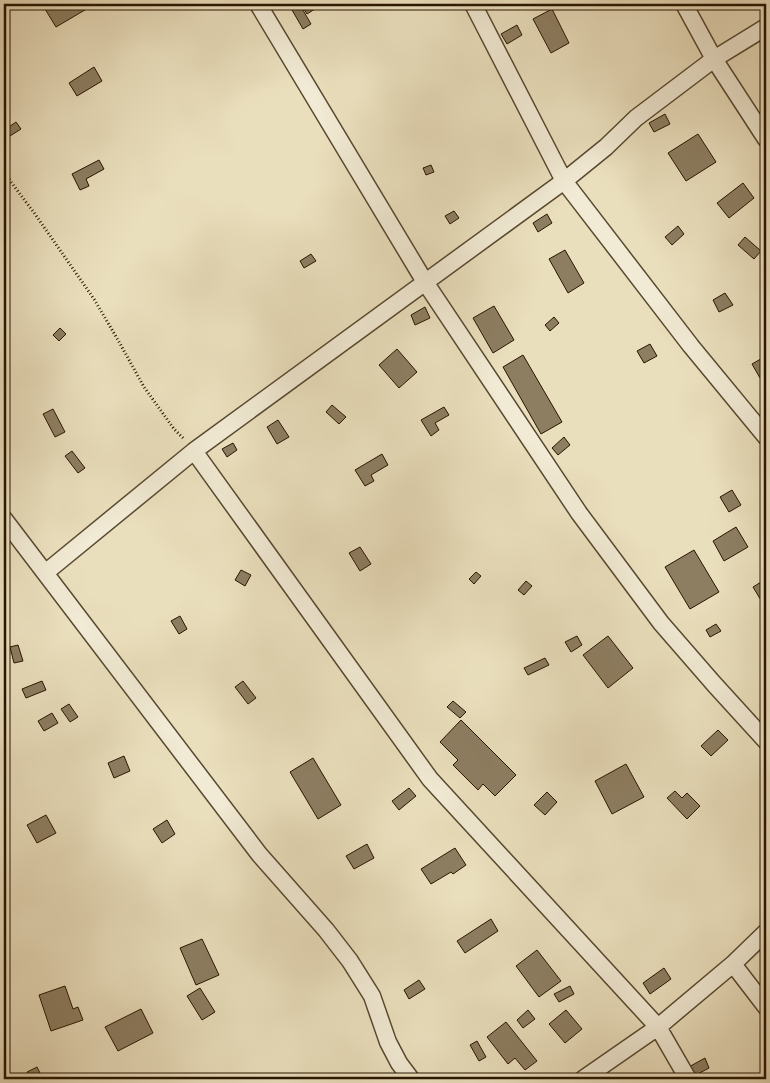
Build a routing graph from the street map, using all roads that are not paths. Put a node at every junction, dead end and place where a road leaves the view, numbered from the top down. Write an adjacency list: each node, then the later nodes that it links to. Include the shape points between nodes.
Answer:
1 (258, 4): 8 (street)
2 (473, 4): 7 (street)
3 (684, 4): 5 (street)
4 (766, 27): 5 (street)
5 (714, 59): 6 (street); 7 (street, via 636,118)
6 (766, 139)
7 (564, 181): 8 (street); 9 (street, via 690,346)
8 (425, 282): 10 (street); 13 (street, via 579,513 661,623)
9 (766, 437)
10 (194, 451): 12 (street); 17 (street, via 430,779)
11 (4, 519): 12 (street)
12 (44, 574): 18 (street, via 259,854 350,961 372,996 388,1042)
13 (766, 741)
14 (766, 932): 15 (street)
15 (733, 964): 16 (street); 17 (street)
16 (766, 1007)
17 (658, 1027): 19 (street); 20 (street)
18 (411, 1079)
19 (583, 1079)
20 (688, 1079)

